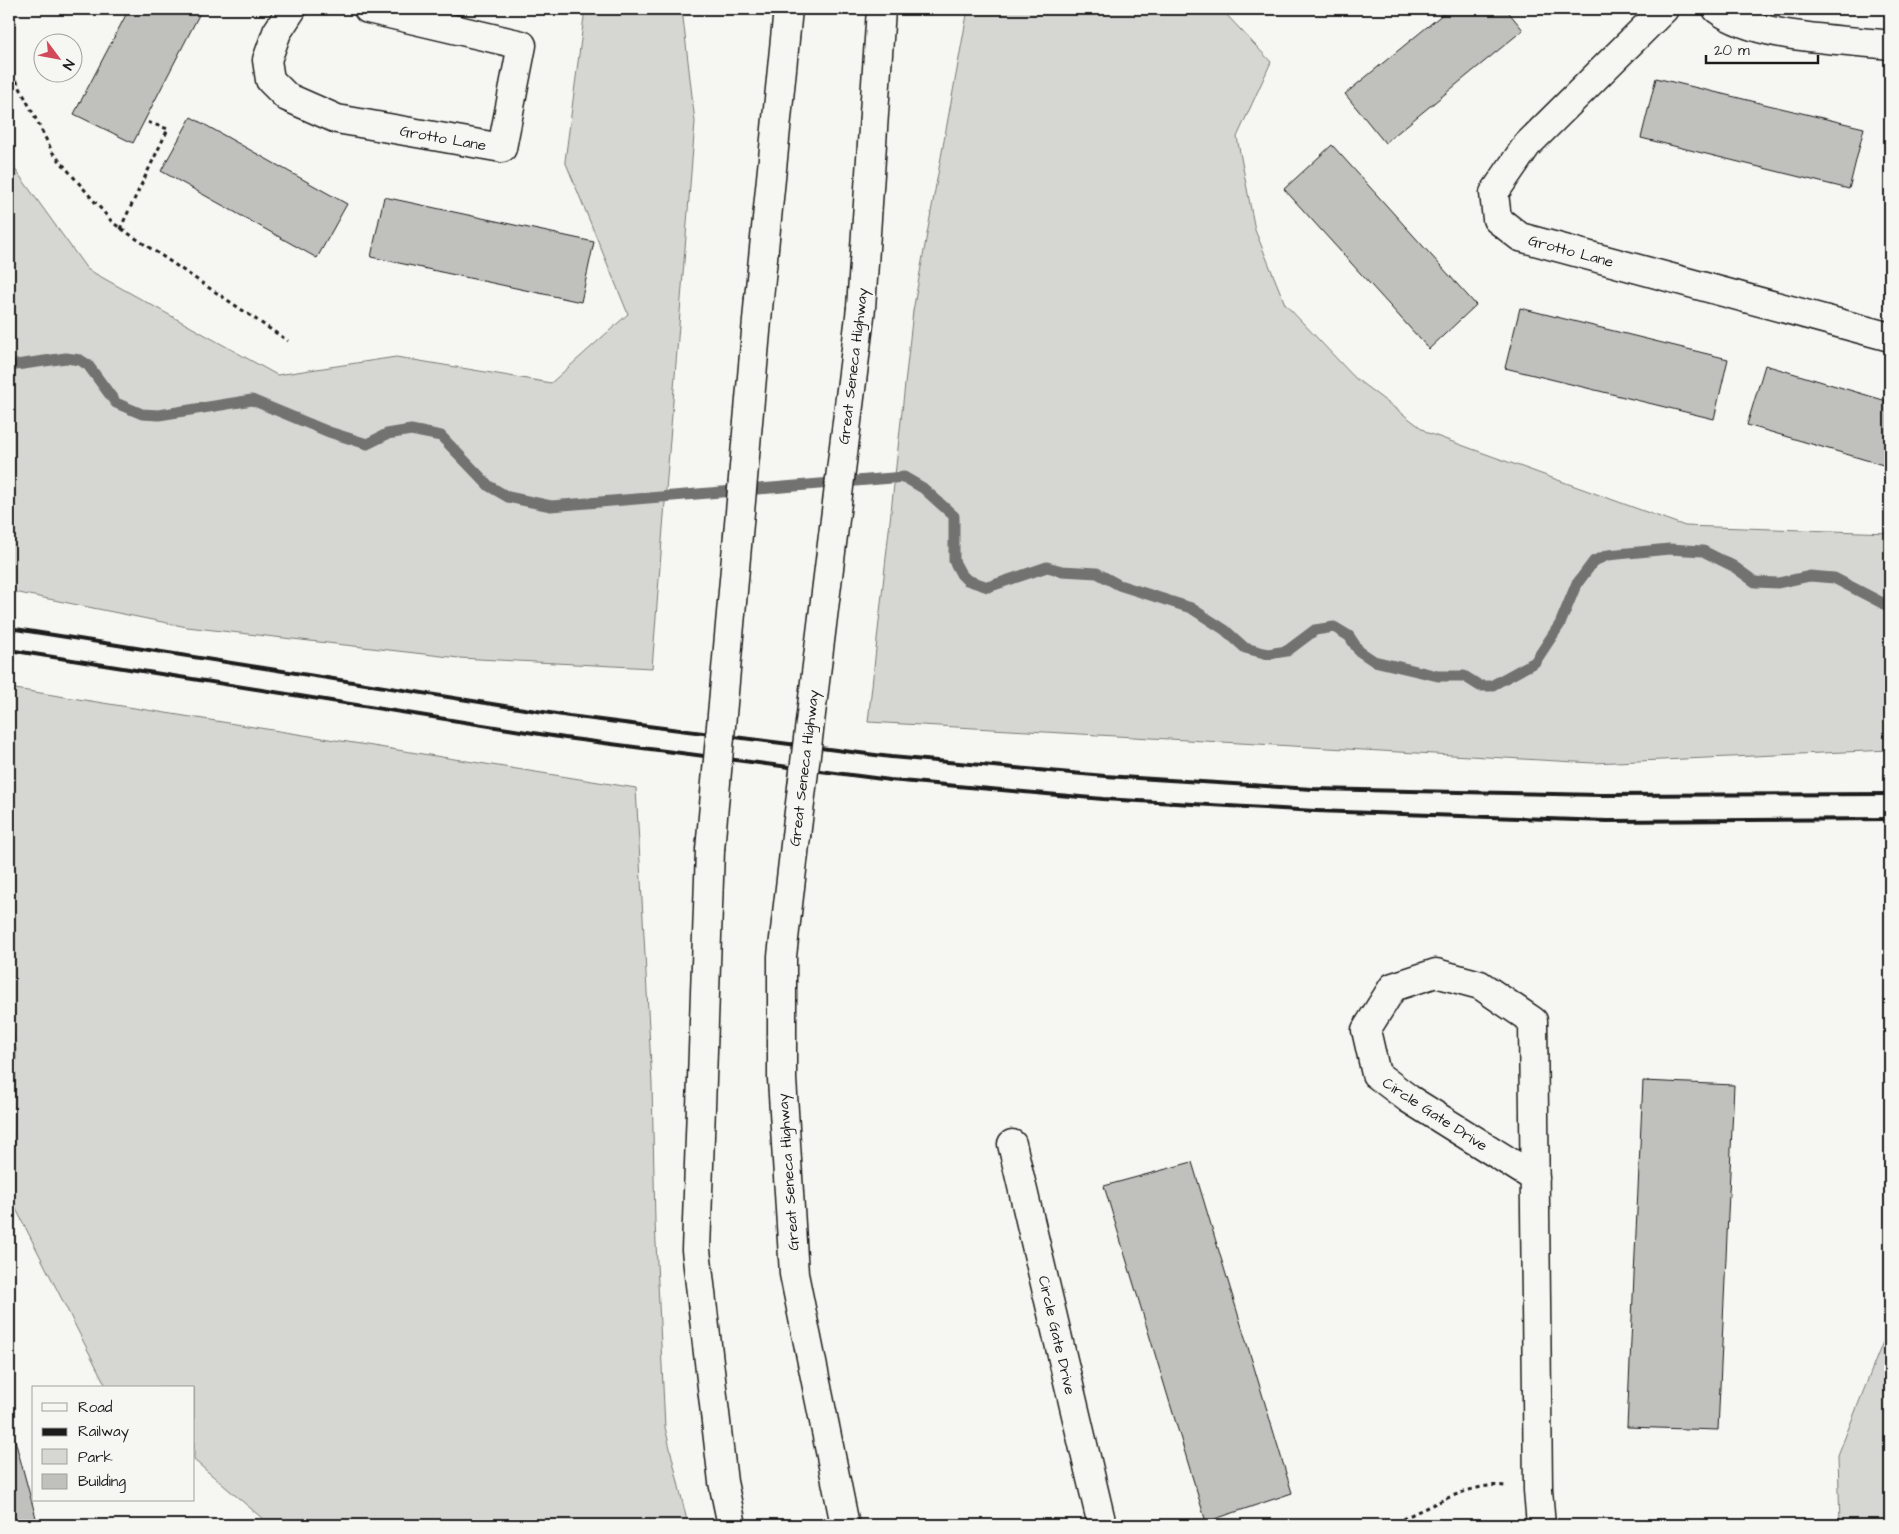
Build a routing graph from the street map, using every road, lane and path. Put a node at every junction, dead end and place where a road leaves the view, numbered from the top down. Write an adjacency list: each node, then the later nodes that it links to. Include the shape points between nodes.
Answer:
1 (292, 9): 2 (main road, Grotto Lane, via 267,60 270,80 287,97 337,118 502,148 522,45)
2 (368, 9)
3 (788, 9): 16 (main road, bridge, via 710,850 696,1250 723,1482)
4 (881, 9): 17 (main road, Great Seneca Highway, bridge, via 862,308 782,956 782,1079 794,1274)
5 (1664, 9): 11 (main road, Grotto Lane, via 1527,145 1494,193 1497,220 1520,237)
6 (1717, 9): 7 (main road, via 1730,19 1760,30)
7 (1890, 45)
8 (9, 66): 10 (path, via 53,153)
9 (144, 121): 10 (path, via 168,130)
10 (120, 229): 12 (path)
11 (1890, 337)
12 (288, 341)
13 (1012, 1144): 18 (main road, Circle Gate Drive)
14 (1535, 1178): 14 (main road, Circle Gate Drive, via 1533,1021 1480,985 1436,972 1393,987 1366,1030 1376,1074 1409,1099); 15 (main road, Circle Gate Drive)
15 (1538, 1490): 19 (path, via 1492,1484 1458,1494); 20 (main road, Circle Gate Drive)
16 (732, 1525)
17 (845, 1525)
18 (1102, 1525)
19 (1388, 1525)
20 (1541, 1525)

